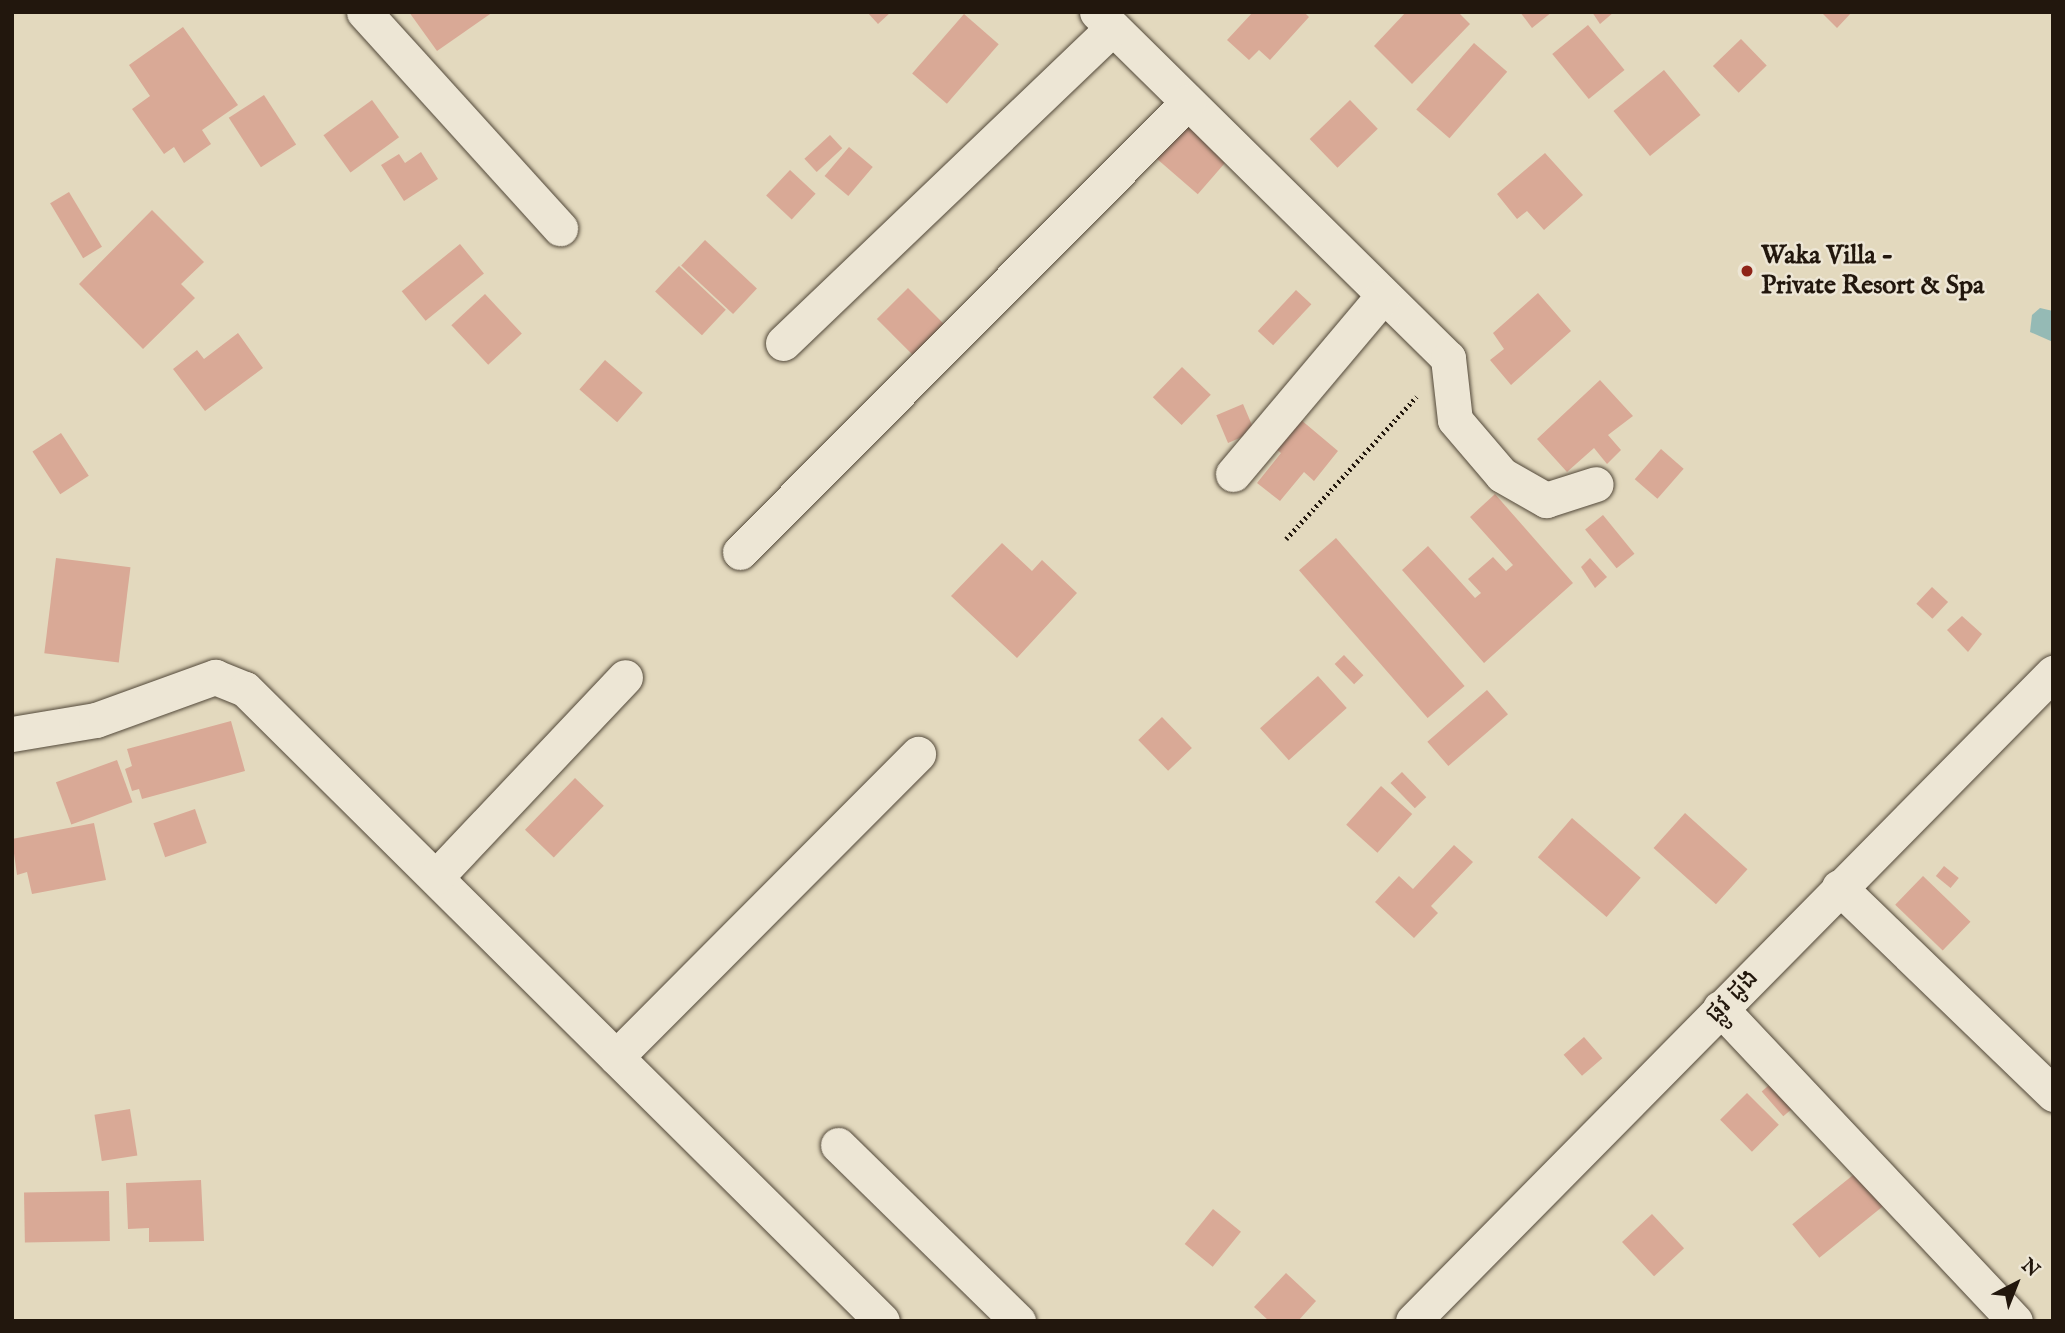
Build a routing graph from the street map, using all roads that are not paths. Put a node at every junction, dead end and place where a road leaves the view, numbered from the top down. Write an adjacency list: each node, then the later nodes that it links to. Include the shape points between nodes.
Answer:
1 (364, 12): 4 (street)
2 (1105, 20): 3 (street); 6 (street)
3 (1188, 102): 5 (street); 9 (street)
4 (560, 228)
5 (1383, 296): 7 (street); 8 (street, via 1448,359 1455,420 1502,475 1546,500 1574,495)
6 (783, 343)
7 (1233, 474)
8 (1596, 484)
9 (740, 552)
10 (2053, 673): 15 (street, ផ្លូវ ដូង)
11 (625, 677): 14 (street)
12 (12, 734): 14 (street, via 96,720 223,677 245,689)
13 (918, 754): 17 (street)
14 (436, 877): 17 (street)
15 (1839, 887): 16 (street, ផ្លូវ ដូង); 18 (street)
16 (1720, 1008): 22 (street, ផ្លូវ ដូង); 23 (street)
17 (616, 1057): 20 (street)
18 (2053, 1094)
19 (838, 1145): 21 (street)
20 (882, 1321)
21 (1018, 1321)
22 (1413, 1321)
23 (2015, 1321)

